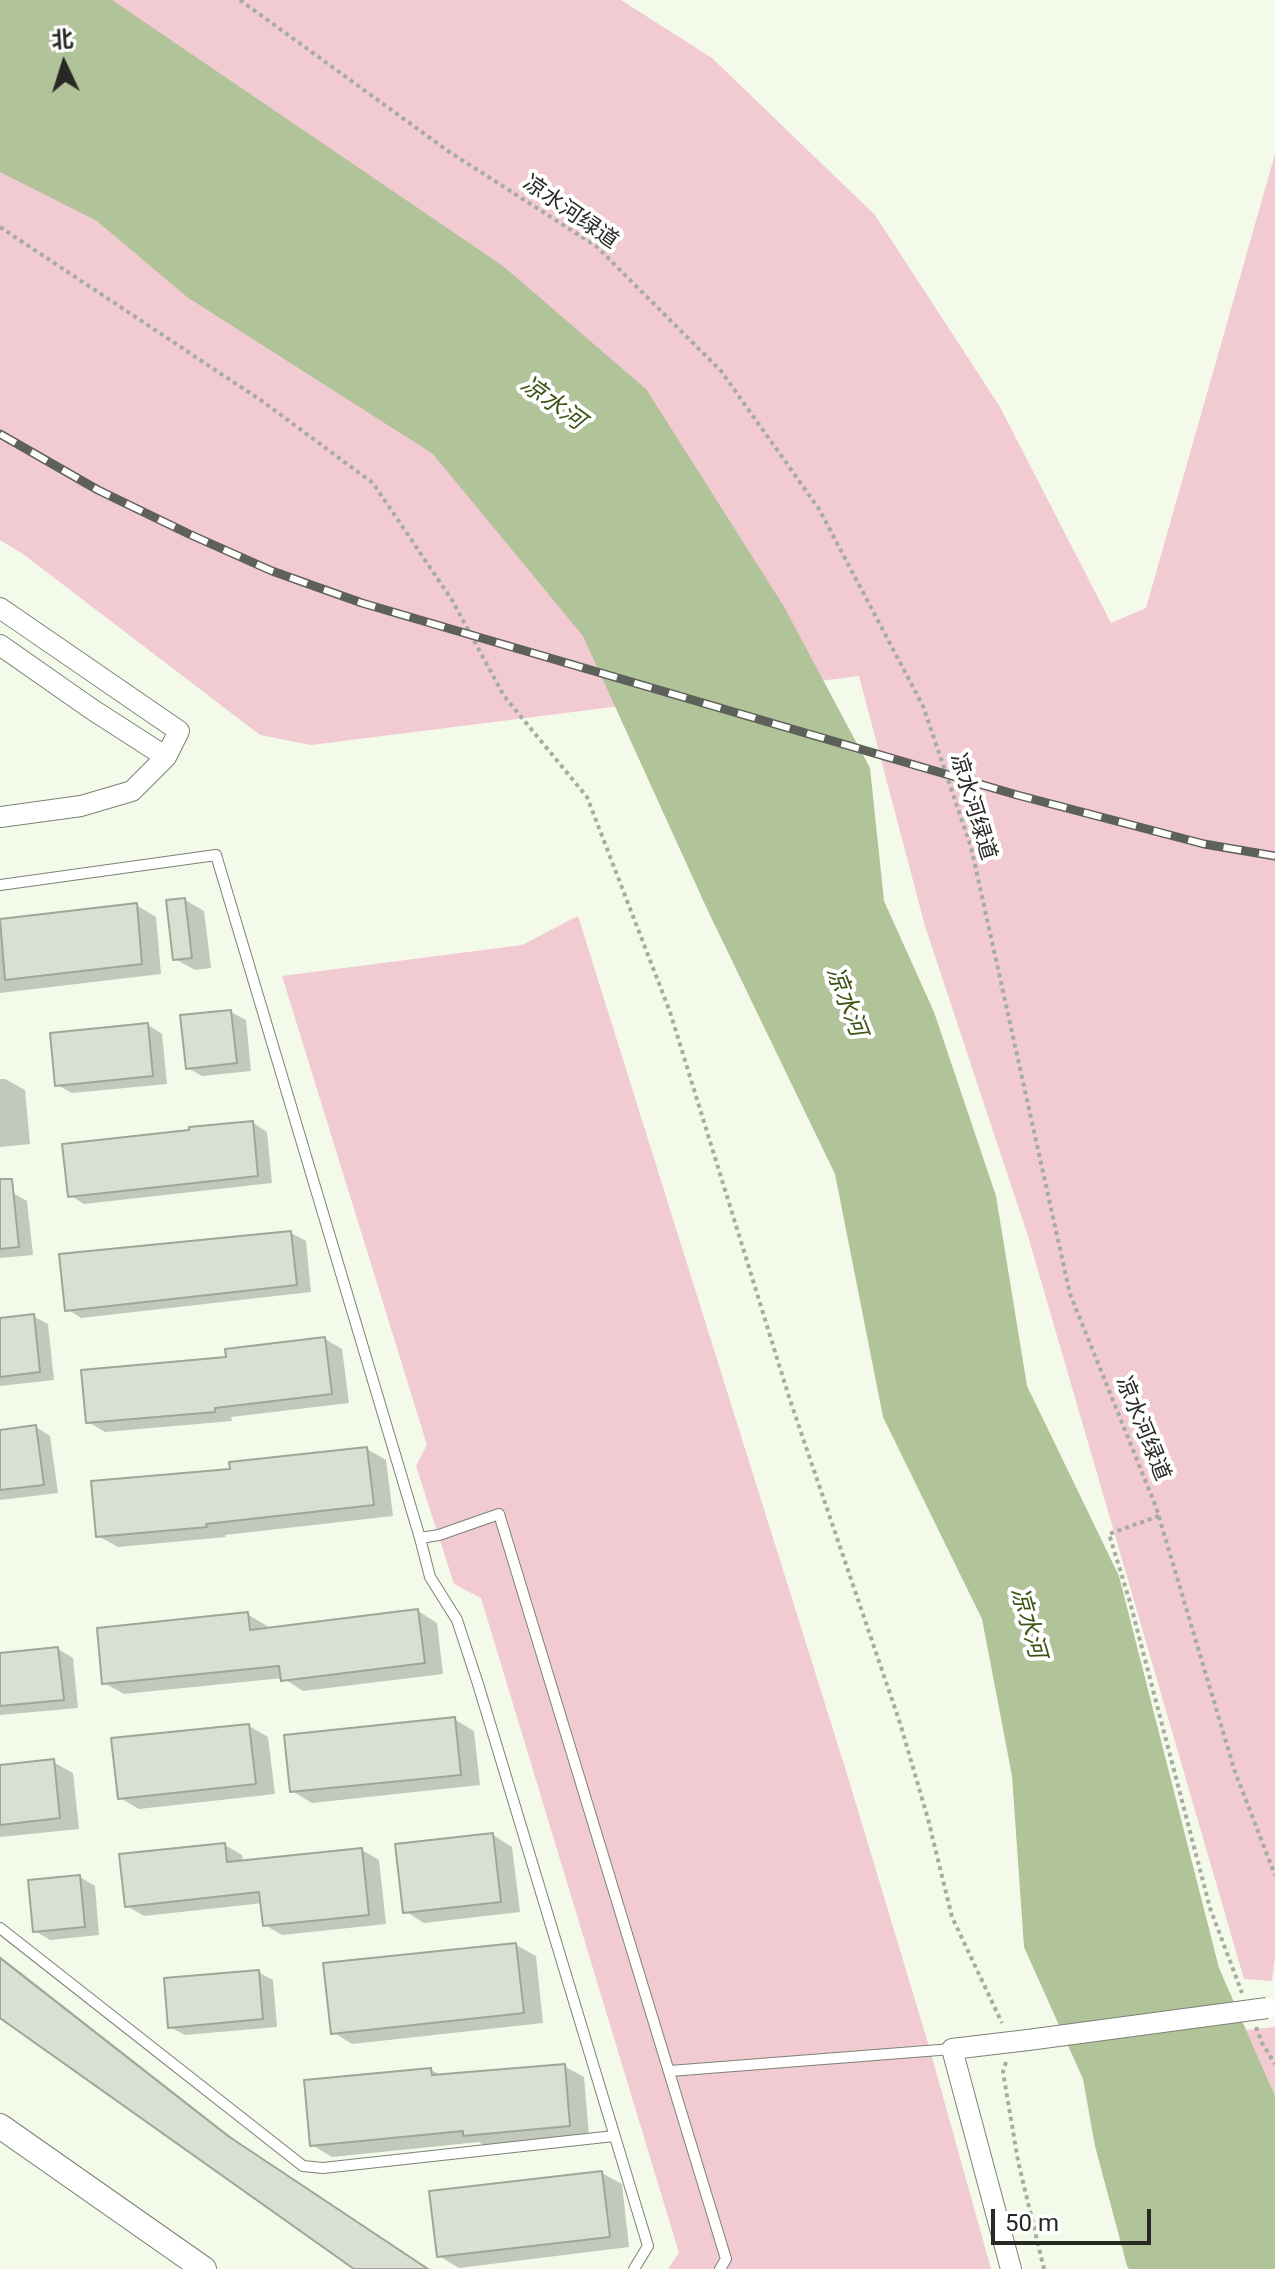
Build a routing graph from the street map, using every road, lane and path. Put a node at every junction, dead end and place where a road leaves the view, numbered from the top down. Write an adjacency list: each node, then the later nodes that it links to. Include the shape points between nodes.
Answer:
1 (240, 0): 8 (path, 凉水河绿道, via 448,151 596,246 721,371 819,509 923,706 971,847 1070,1294)
2 (0, 227): 14 (path, via 262,401 373,483 452,600 504,696 587,797 670,1012 789,1397 900,1723 952,1917)
3 (0, 608): 5 (street, via 179,731)
4 (0, 645): 5 (street)
5 (166, 757): 6 (street, via 132,791 81,806)
6 (0, 817)
7 (0, 885): 9 (lane, via 216,855)
8 (1159, 1516): 10 (path, 凉水河绿道, via 1235,1772); 12 (path, via 1109,1534 1210,1908)
9 (420, 1538): 17 (lane, via 499,1514); 19 (lane, via 430,1577 457,1620 478,1684)
10 (1275, 1875)
11 (0, 1928): 19 (lane, via 303,2166)
12 (1244, 1998)
13 (1264, 2010): 14 (street, bridge); 16 (path, via 1262,2043)
14 (1019, 2041): 15 (street); 24 (path, via 1003,2072)
15 (952, 2049): 17 (lane); 23 (street)
16 (1275, 2064)
17 (670, 2071): 22 (lane, via 726,2259)
18 (0, 2126): 20 (street)
19 (614, 2136): 21 (lane, via 648,2246)
20 (204, 2269)
21 (634, 2269)
22 (720, 2269)
23 (1011, 2269)
24 (1044, 2269)

